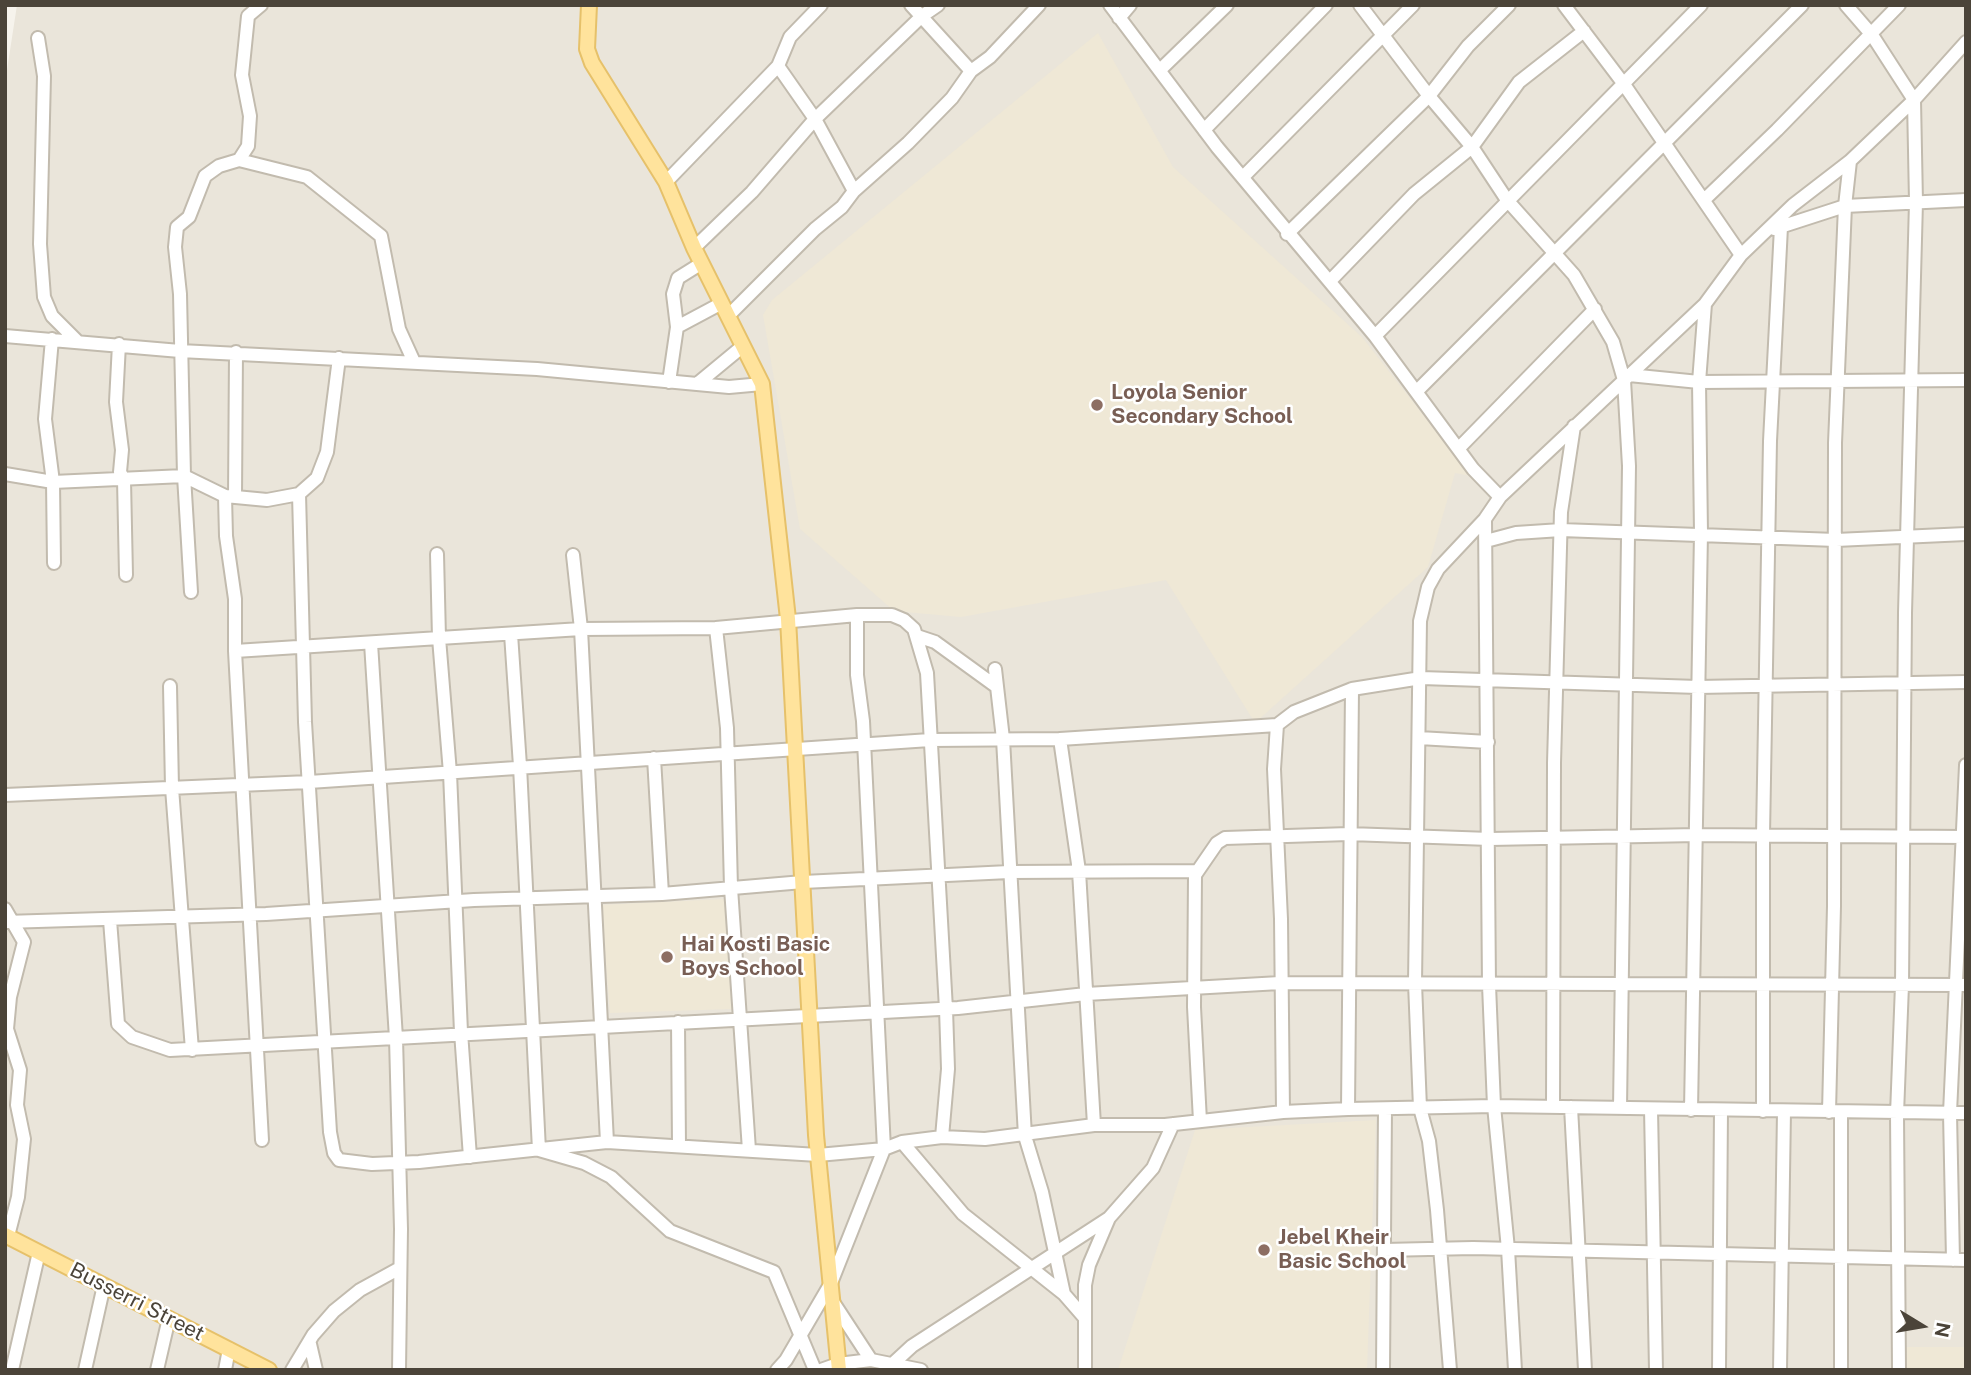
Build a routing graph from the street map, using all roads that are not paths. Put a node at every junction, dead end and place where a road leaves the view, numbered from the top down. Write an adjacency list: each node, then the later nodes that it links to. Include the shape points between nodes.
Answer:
1 (261, 5): 36 (street, via 248,16 242,75 252,131)
2 (589, 5): 39 (main road, via 587,49 592,63)
3 (821, 5): 26 (street, via 790,37)
4 (911, 5): 19 (street)
5 (938, 5): 19 (street)
6 (1039, 5): 28 (street)
7 (1110, 5): 20 (street)
8 (1130, 5): 20 (street)
9 (1227, 5): 27 (street)
10 (1326, 5): 33 (street)
11 (1360, 5): 22 (street)
12 (1413, 5): 22 (street)
13 (1509, 5): 30 (street, via 1468,46)
14 (1564, 5): 21 (street)
15 (1701, 5): 29 (street)
16 (1802, 5): 34 (street)
17 (1846, 5): 23 (street)
18 (1899, 5): 23 (street)
19 (922, 16): 28 (street); 32 (street)
20 (1119, 18): 27 (street)
21 (1584, 31): 29 (street); 35 (street, via 1519,82)
22 (1383, 33): 30 (street); 38 (street)
23 (1872, 35): 31 (street); 41 (street)
24 (38, 38): 61 (street, via 44,76 40,244 44,297 52,316)
25 (1966, 43): 31 (street)
26 (778, 66): 32 (street); 39 (street)
27 (1160, 70): 33 (street)
28 (971, 71): 40 (street, via 940,112)
29 (1623, 83): 34 (street); 42 (street)
30 (1429, 96): 35 (street); 48 (street)
31 (1914, 100): 37 (street); 44 (street)
32 (815, 119): 40 (street); 49 (street, via 752,192)
33 (1204, 130): 38 (street)
34 (1665, 144): 41 (street); 50 (street)
35 (1472, 147): 42 (street); 53 (street, via 1414,194)
36 (239, 160): 64 (street, via 205,176 189,217 177,228); 67 (street, via 307,177 381,236 399,329)
37 (1850, 161): 45 (street); 47 (street, via 1793,205)
38 (1242, 177): 48 (street)
39 (666, 182): 49 (main road)
40 (854, 191): 56 (street, via 842,207)
41 (1705, 199): 51 (street)
42 (1507, 200): 50 (street); 59 (street)
43 (1966, 200): 44 (street)
44 (1916, 202): 45 (street); 73 (street)
45 (1845, 206): 46 (street); 72 (street)
46 (1780, 227): 47 (street); 74 (street)
47 (1767, 232): 51 (street)
48 (1287, 234): 53 (street)
49 (694, 248): 52 (main road)
50 (1555, 253): 55 (street); 77 (street)
51 (1741, 256): 54 (street)
52 (702, 263): 56 (main road); 57 (street, via 678,278 673,294)
53 (1330, 281): 59 (street)
54 (1705, 304): 68 (street); 71 (street)
55 (1595, 309): 68 (street); 79 (street)
56 (725, 310): 57 (street); 63 (main road)
57 (677, 327): 70 (street)
58 (5, 336): 60 (street)
59 (1375, 336): 77 (street)
60 (52, 339): 61 (street); 83 (street, via 46,419)
61 (77, 341): 62 (street)
62 (118, 344): 64 (street); 82 (street, via 116,402)
63 (743, 346): 75 (street); 76 (main road)
64 (180, 351): 65 (street); 81 (street)
65 (236, 352): 66 (street); 85 (street)
66 (339, 358): 67 (street); 84 (street, via 327,452 317,478)
67 (414, 362): 70 (street)
68 (1627, 377): 71 (street); 78 (street); 89 (street)
69 (1966, 380): 73 (street)
70 (669, 382): 75 (street)
71 (1699, 382): 74 (street); 90 (street)
72 (1837, 382): 73 (street); 74 (street); 94 (street)
73 (1910, 382): 93 (street)
74 (1773, 383): 92 (street)
75 (696, 384): 76 (street)
76 (762, 384): 102 (main road)
77 (1417, 391): 79 (street)
78 (1574, 426): 86 (street); 88 (street)
79 (1459, 448): 86 (street)
80 (5, 474): 83 (street)
81 (184, 476): 82 (street); 85 (street); 100 (street)
82 (124, 480): 83 (street); 99 (street)
83 (53, 482): 98 (street)
84 (299, 494): 85 (street, via 267,500); 109 (street)
85 (230, 496): 110 (street, via 226,536 235,599)
86 (1500, 497): 87 (street)
87 (1485, 519): 95 (street); 112 (street, via 1438,569 1428,587 1420,621)
88 (1561, 530): 89 (street); 95 (street, via 1516,533); 115 (street)
89 (1628, 532): 90 (street); 118 (street)
90 (1702, 533): 92 (street); 120 (street)
91 (1966, 534): 93 (street)
92 (1770, 536): 94 (street); 121 (street)
93 (1907, 538): 94 (street); 116 (street)
94 (1836, 540): 122 (street)
95 (1486, 541): 113 (street)
96 (437, 554): 107 (street)
97 (573, 555): 104 (street)
98 (54, 563)
99 (126, 575)
100 (191, 592)
101 (857, 615): 102 (street); 106 (street, via 892,615 904,620); 130 (street)
102 (788, 619): 103 (street); 131 (main road)
103 (716, 628): 104 (street); 132 (street)
104 (581, 629): 105 (street); 134 (street)
105 (511, 634): 107 (street); 135 (street)
106 (917, 636): 119 (street, via 935,642); 128 (street, via 928,673)
107 (439, 638): 108 (street); 137 (street)
108 (371, 643): 109 (street); 138 (street)
109 (302, 648): 110 (street); 139 (street)
110 (235, 651): 140 (street)
111 (995, 669): 119 (street)
112 (1421, 678): 113 (street); 123 (street); 125 (street)
113 (1488, 682): 115 (street); 129 (street)
114 (1966, 682): 116 (street)
115 (1556, 683): 118 (street); 148 (street)
116 (1904, 684): 122 (street); 151 (street)
117 (170, 686): 141 (street)
118 (1626, 686): 120 (street); 149 (street)
119 (997, 687): 126 (street)
120 (1698, 687): 121 (street); 144 (street)
121 (1766, 687): 122 (street); 145 (street)
122 (1834, 687): 150 (street)
123 (1352, 690): 124 (street, via 1294,712); 143 (street)
124 (1277, 725): 127 (street); 146 (street)
125 (1419, 738): 129 (street); 147 (street)
126 (1003, 739): 127 (street); 128 (street); 157 (street)
127 (1060, 739): 154 (street)
128 (930, 740): 130 (street); 158 (street)
129 (1488, 742): 153 (street)
130 (864, 746): 131 (street); 159 (street)
131 (796, 750): 132 (street); 160 (main road)
132 (728, 754): 133 (street); 161 (street)
133 (654, 758): 134 (street); 163 (street)
134 (587, 761): 135 (street); 162 (street)
135 (520, 765): 137 (street); 164 (street)
136 (1966, 765): 152 (street)
137 (450, 773): 138 (street); 166 (street)
138 (380, 777): 139 (street); 167 (street)
139 (309, 782): 140 (street); 169 (street)
140 (242, 786): 141 (street); 170 (street)
141 (172, 788): 142 (street); 171 (street)
142 (5, 795)
143 (1349, 834): 146 (street); 147 (street); 178 (street)
144 (1697, 835): 145 (street); 149 (street); 182 (street)
145 (1763, 835): 150 (street); 183 (street)
146 (1277, 836): 156 (street, via 1221,840); 176 (street)
147 (1417, 836): 153 (street); 177 (street)
148 (1556, 836): 149 (street); 153 (street); 180 (street)
149 (1626, 836): 181 (street)
150 (1832, 836): 151 (street); 184 (street)
151 (1903, 836): 152 (street); 185 (street)
152 (1965, 837): 186 (street)
153 (1490, 839): 179 (street)
154 (1079, 870): 155 (street); 156 (street); 188 (street)
155 (1029, 871): 157 (street); 165 (street)
156 (1195, 871): 187 (street)
157 (1009, 872): 158 (street); 165 (street)
158 (939, 875): 159 (street); 190 (street)
159 (868, 879): 160 (street); 191 (street)
160 (803, 883): 161 (street); 192 (main road)
161 (731, 888): 163 (street); 193 (street)
162 (595, 894): 163 (street); 164 (street); 195 (street)
163 (662, 894)
164 (527, 898): 166 (street); 196 (street)
165 (1010, 898): 189 (street)
166 (457, 901): 167 (street); 197 (street)
167 (390, 907): 169 (street); 198 (street)
168 (5, 909): 173 (street)
169 (319, 911): 170 (street); 199 (street)
170 (249, 914): 171 (street); 200 (street)
171 (180, 917): 172 (street); 201 (street)
172 (110, 920): 174 (street); 201 (street, via 118,1024 132,1037 150,1044)
173 (9, 922): 174 (street); 175 (street)
174 (39, 923): 175 (street)
175 (24, 942): 235 (street, via 9,997 6,1029 20,1070 16,1105 24,1139 18,1197)
176 (1280, 983): 178 (street); 187 (street); 214 (street)
177 (1415, 983): 178 (street); 179 (street); 205 (street)
178 (1348, 984): 207 (street)
179 (1489, 985): 180 (street); 202 (street)
180 (1553, 985): 181 (street); 203 (street)
181 (1622, 985): 182 (street); 206 (street)
182 (1692, 985): 183 (street); 210 (street)
183 (1765, 985): 184 (street); 212 (street)
184 (1833, 985): 185 (street); 215 (street)
185 (1902, 985): 186 (street); 218 (street)
186 (1960, 985): 216 (street)
187 (1194, 987): 188 (street); 219 (street)
188 (1086, 994): 189 (street); 221 (street)
189 (1016, 1002): 190 (street); 222 (street)
190 (946, 1009): 191 (street); 223 (street, via 948,1069)
191 (877, 1012): 192 (street); 228 (street)
192 (810, 1015): 193 (street); 231 (main road)
193 (742, 1018): 194 (street); 230 (street)
194 (678, 1021): 195 (street); 227 (street)
195 (600, 1026): 196 (street); 225 (street)
196 (533, 1029): 197 (street); 229 (street)
197 (461, 1032): 198 (street); 232 (street)
198 (396, 1038): 199 (street); 233 (street)
199 (327, 1044): 200 (street); 233 (street, via 334,1153 346,1162)
200 (257, 1047): 201 (street); 224 (street)
201 (192, 1050)
202 (1494, 1106): 203 (street); 205 (street); 237 (street)
203 (1553, 1107): 204 (street)
204 (1571, 1107): 206 (street); 239 (street)
205 (1420, 1108): 208 (street); 236 (street, via 1429,1141)
206 (1620, 1108): 209 (street)
207 (1348, 1109): 208 (street); 214 (street)
208 (1385, 1109): 238 (street)
209 (1651, 1109): 210 (street); 242 (street)
210 (1691, 1110): 211 (street)
211 (1721, 1110): 212 (street); 243 (street)
212 (1763, 1111): 213 (street)
213 (1784, 1111): 215 (street); 244 (street)
214 (1283, 1112): 219 (street)
215 (1835, 1112): 218 (street); 245 (street)
216 (1950, 1113): 217 (street); 218 (street); 246 (street)
217 (1966, 1113)
218 (1897, 1114): 247 (street)
219 (1200, 1121): 220 (street)
220 (1173, 1124): 221 (street); 234 (street, via 1153,1168)
221 (1094, 1125): 222 (street)
222 (1025, 1136): 223 (street); 241 (street)
223 (942, 1137): 226 (street)
224 (262, 1140)
225 (607, 1142): 227 (street); 229 (street)
226 (902, 1142): 228 (street); 249 (street, via 963,1214)
227 (679, 1146): 230 (street)
228 (884, 1149): 231 (street); 250 (street)
229 (539, 1150): 232 (street); 256 (street, via 584,1163 611,1177 670,1231 775,1272)
230 (749, 1150): 231 (street)
231 (818, 1155): 250 (main road)
232 (470, 1157): 233 (street)
233 (399, 1163): 248 (street)
234 (1109, 1218): 241 (street); 254 (street, via 1089,1265)
235 (6, 1236): 240 (main road, Busserri Street)
236 (1440, 1248): 237 (street); 238 (street); 276 (street)
237 (1508, 1249): 239 (street); 277 (street)
238 (1384, 1250): 275 (street)
239 (1578, 1251): 242 (street); 278 (street)
240 (39, 1252): 251 (main road, Busserri Street); 262 (street)
241 (1054, 1253): 249 (street); 252 (street)
242 (1654, 1254): 243 (street); 279 (street)
243 (1720, 1255): 244 (street); 280 (street)
244 (1781, 1257): 245 (street); 281 (street)
245 (1841, 1259): 247 (street); 282 (street)
246 (1959, 1260): 247 (street)
247 (1900, 1261): 283 (street)
248 (400, 1268): 257 (street, via 334,1311); 269 (street)
249 (1030, 1268): 252 (street); 260 (street, via 912,1346)
250 (831, 1283): 253 (main road); 256 (street)
251 (104, 1285): 255 (main road, Busserri Street); 263 (street)
252 (1065, 1294): 254 (street)
253 (833, 1302): 259 (street); 261 (main road)
254 (1084, 1317): 274 (street)
255 (169, 1318): 258 (main road, Busserri Street); 264 (street)
256 (800, 1336): 270 (street); 271 (street)
257 (310, 1344): 267 (street); 268 (street)
258 (229, 1349): 265 (street); 266 (main road, Busserri Street)
259 (871, 1360): 260 (street); 261 (street)
260 (890, 1366): 273 (street)
261 (838, 1367): 272 (street)
262 (12, 1370)
263 (85, 1370)
264 (157, 1370)
265 (225, 1370)
266 (269, 1370)
267 (292, 1370)
268 (316, 1370)
269 (399, 1370)
270 (777, 1370)
271 (815, 1370)
272 (821, 1370)
273 (921, 1370)
274 (1085, 1370)
275 (1382, 1370)
276 (1450, 1370)
277 (1514, 1370)
278 (1585, 1370)
279 (1656, 1370)
280 (1719, 1370)
281 (1780, 1370)
282 (1841, 1370)
283 (1899, 1370)

